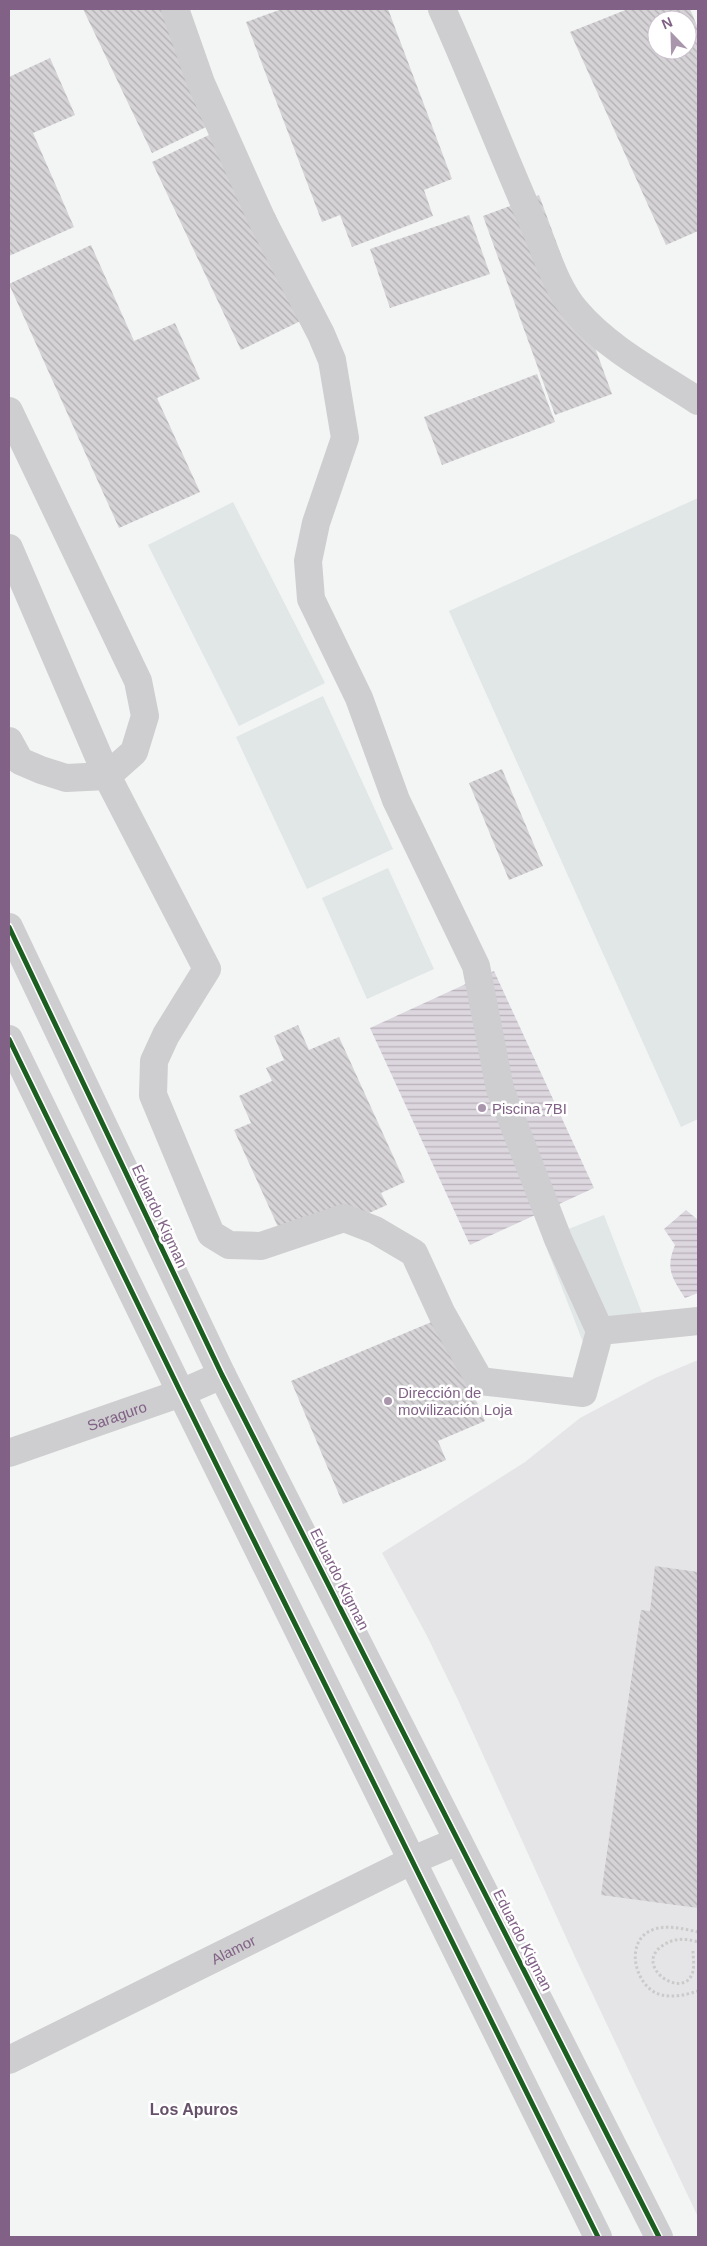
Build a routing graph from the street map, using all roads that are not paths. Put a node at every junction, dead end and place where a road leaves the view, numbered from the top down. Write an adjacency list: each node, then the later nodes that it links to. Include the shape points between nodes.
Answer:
1 (175, 9): 11 (street, via 201,84 262,220 332,360 345,438 316,523 308,561 311,599 359,698 396,800 476,966 500,1089 558,1239)
2 (442, 9): 3 (street, via 558,282 574,310 600,336)
3 (698, 401)
4 (9, 411): 7 (street, via 138,681 145,716 134,752)
5 (9, 548): 7 (street)
6 (9, 741): 7 (street, via 20,761 41,770 66,778)
7 (108, 776): 11 (street, via 207,969 166,1035 154,1061 152,1095 212,1234 229,1245 261,1246 344,1218 375,1230 414,1253 442,1314 480,1382 583,1393)
8 (9, 927): 12 (street, Eduardo Kigman)
9 (9, 1039): 13 (street)
10 (698, 1321): 11 (street)
11 (600, 1331)
12 (222, 1375): 13 (street, Saraguro); 15 (street, Eduardo Kigman)
13 (181, 1394): 14 (street, Saraguro); 16 (street)
14 (9, 1453)
15 (458, 1841): 16 (street, Alamor); 19 (street, Eduardo Kigman)
16 (413, 1860): 17 (street, Alamor); 18 (street)
17 (9, 2060)
18 (598, 2237)
19 (659, 2237)

